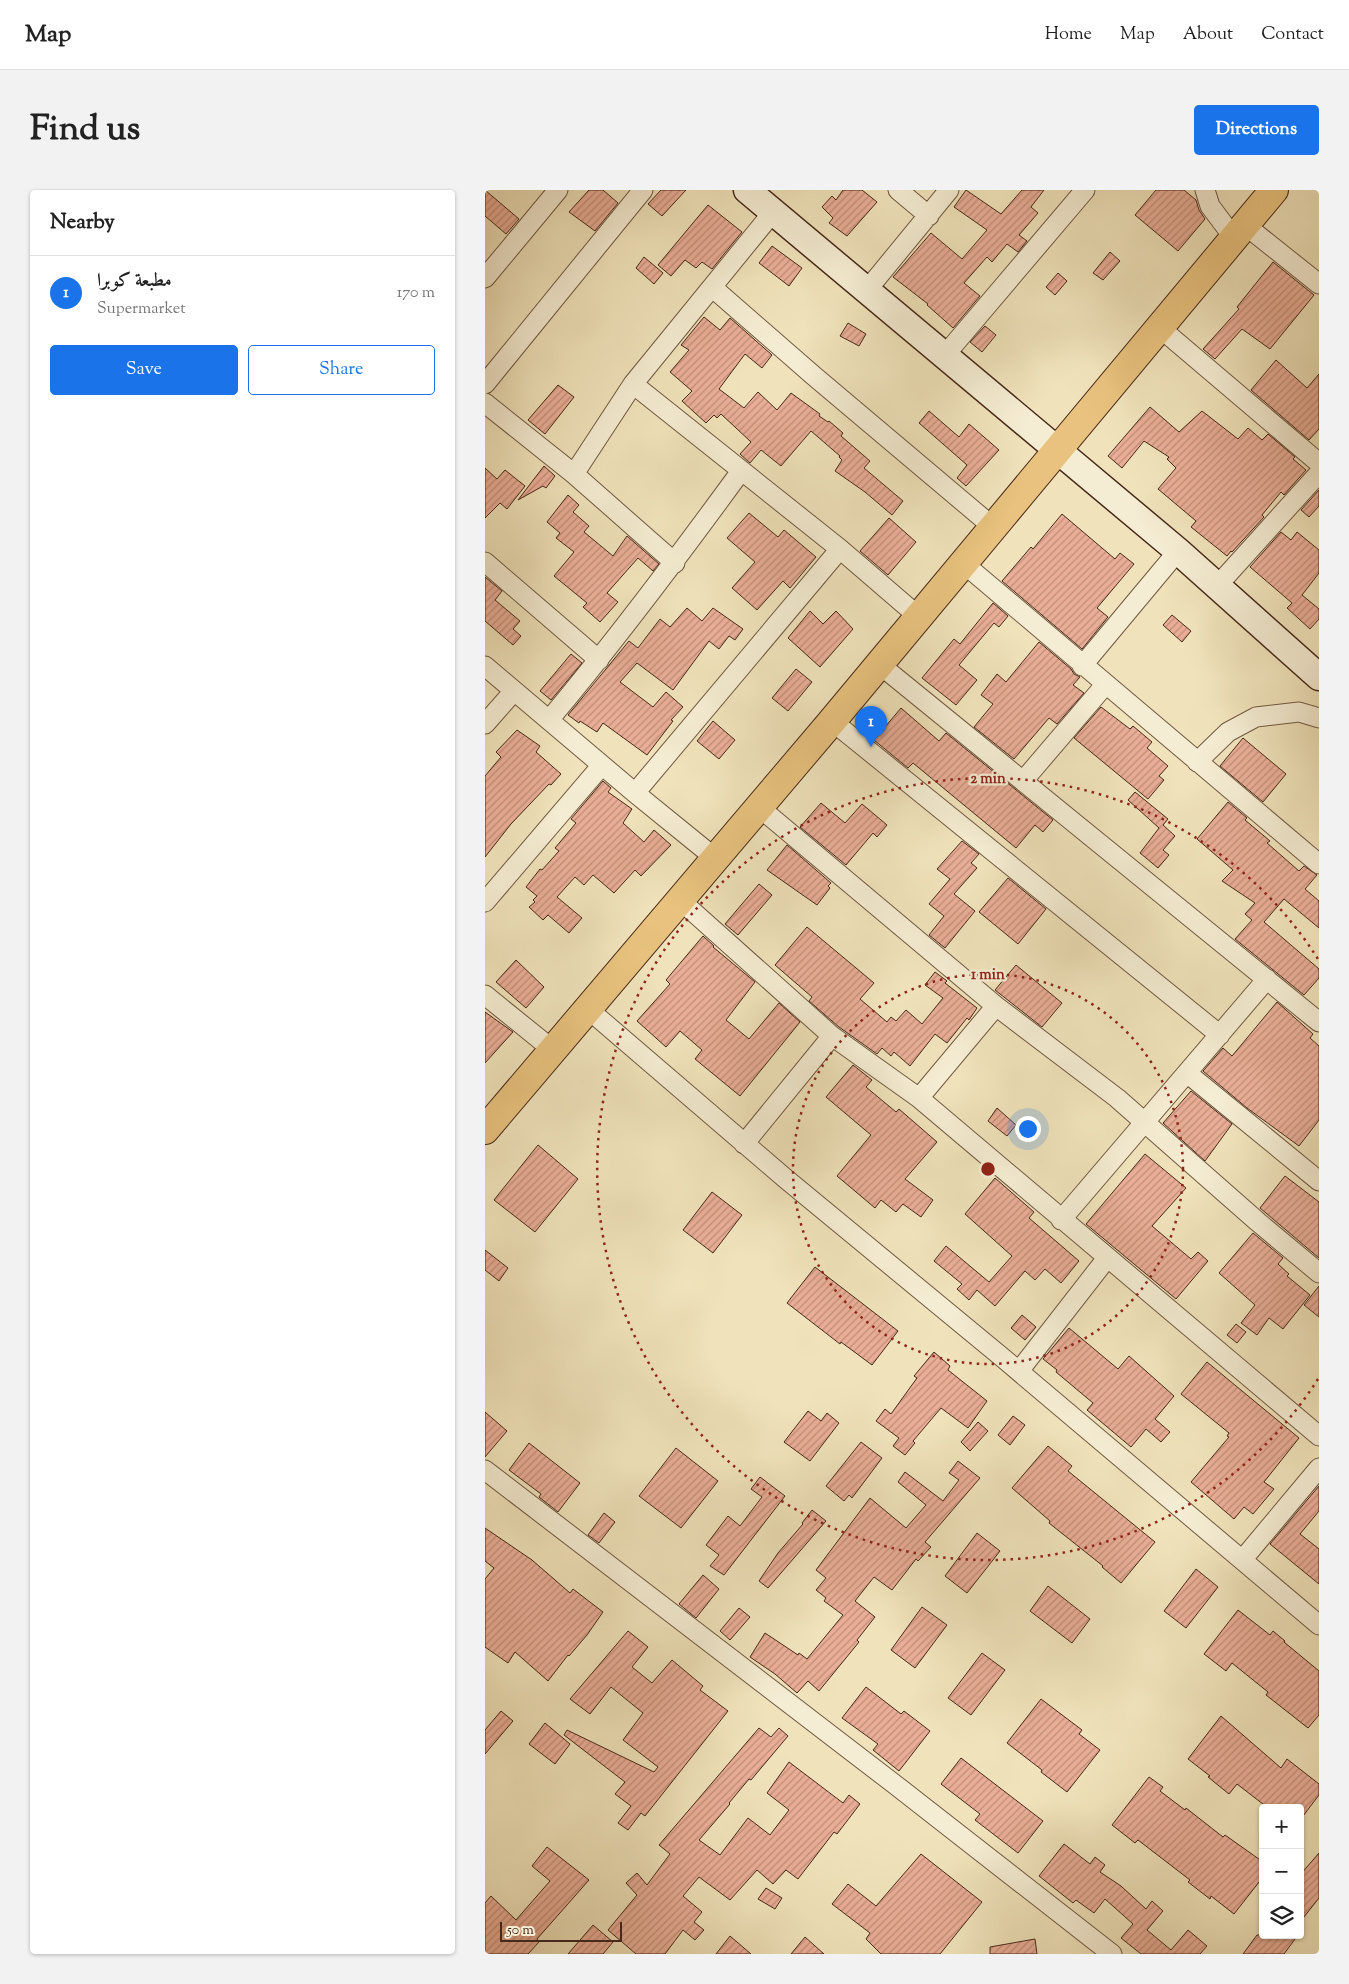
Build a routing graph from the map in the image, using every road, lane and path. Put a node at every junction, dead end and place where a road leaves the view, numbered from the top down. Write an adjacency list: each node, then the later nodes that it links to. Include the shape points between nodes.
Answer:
1 (558, 190): 12 (street)
2 (643, 190): 18 (street)
3 (747, 190): 9 (street)
4 (897, 190): 10 (street)
5 (949, 190): 10 (street)
6 (1085, 190): 17 (street)
7 (1205, 190): 11 (street, via 1210,206)
8 (1274, 190): 11 (highway)
9 (773, 212): 14 (street); 15 (street)
10 (929, 216): 15 (street)
11 (1239, 231): 13 (street); 16 (highway)
12 (487, 270)
13 (1319, 284)
14 (713, 288): 19 (street); 26 (street)
15 (867, 290): 17 (street)
16 (1159, 327): 21 (highway); 22 (street)
17 (945, 355): 21 (street)
18 (485, 384)
19 (633, 384): 23 (street); 25 (street)
20 (485, 403): 25 (street)
21 (1058, 450): 26 (highway); 28 (street)
22 (1319, 464)
23 (741, 471): 27 (street); 30 (street)
24 (1319, 473): 32 (street)
25 (573, 474): 30 (street)
26 (993, 527): 31 (highway)
27 (840, 549): 33 (street); 48 (street)
28 (1178, 551): 32 (street); 37 (street)
29 (485, 562): 34 (street)
30 (675, 563): 34 (street)
31 (963, 564): 33 (highway); 37 (street)
32 (1218, 585): 38 (street)
33 (919, 617): 35 (highway)
34 (599, 660): 42 (street)
35 (879, 664): 43 (highway); 47 (street)
36 (485, 666): 40 (street)
37 (1082, 666): 39 (street)
38 (1319, 677)
39 (1105, 685): 45 (street); 47 (street)
40 (514, 691): 42 (street); 44 (street)
41 (1319, 718): 45 (street, via 1299,712 1256,717 1228,732)
42 (549, 720): 46 (street)
43 (832, 721): 49 (highway); 59 (street)
44 (485, 724)
45 (1197, 762): 51 (street)
46 (602, 765): 48 (street); 53 (street)
47 (1023, 781): 54 (street)
48 (635, 794): 50 (street)
49 (759, 807): 50 (highway); 56 (street)
50 (715, 858): 52 (highway)
51 (1319, 864)
52 (680, 900): 57 (highway); 60 (street)
53 (485, 902)
54 (1267, 979): 58 (street); 59 (street)
55 (485, 995): 61 (street)
56 (996, 1006): 63 (street); 64 (street, via 1117,1098)
57 (588, 1009): 61 (highway); 66 (street)
58 (1319, 1022)
59 (1220, 1035): 62 (street)
60 (832, 1036): 63 (street); 66 (street)
61 (553, 1050): 65 (highway)
62 (1187, 1073): 64 (street); 67 (street)
63 (919, 1098): 68 (street)
64 (1144, 1123): 68 (street); 70 (street)
65 (485, 1130)
66 (745, 1144): 71 (street)
67 (1319, 1181)
68 (1061, 1220): 69 (street)
69 (1107, 1258): 71 (street); 72 (street)
70 (1319, 1273)
71 (1019, 1371): 75 (street)
72 (1319, 1436)
73 (1319, 1468): 75 (street)
74 (485, 1470): 77 (street)
75 (1243, 1559): 76 (street)
76 (1319, 1625)
77 (1112, 1954)

